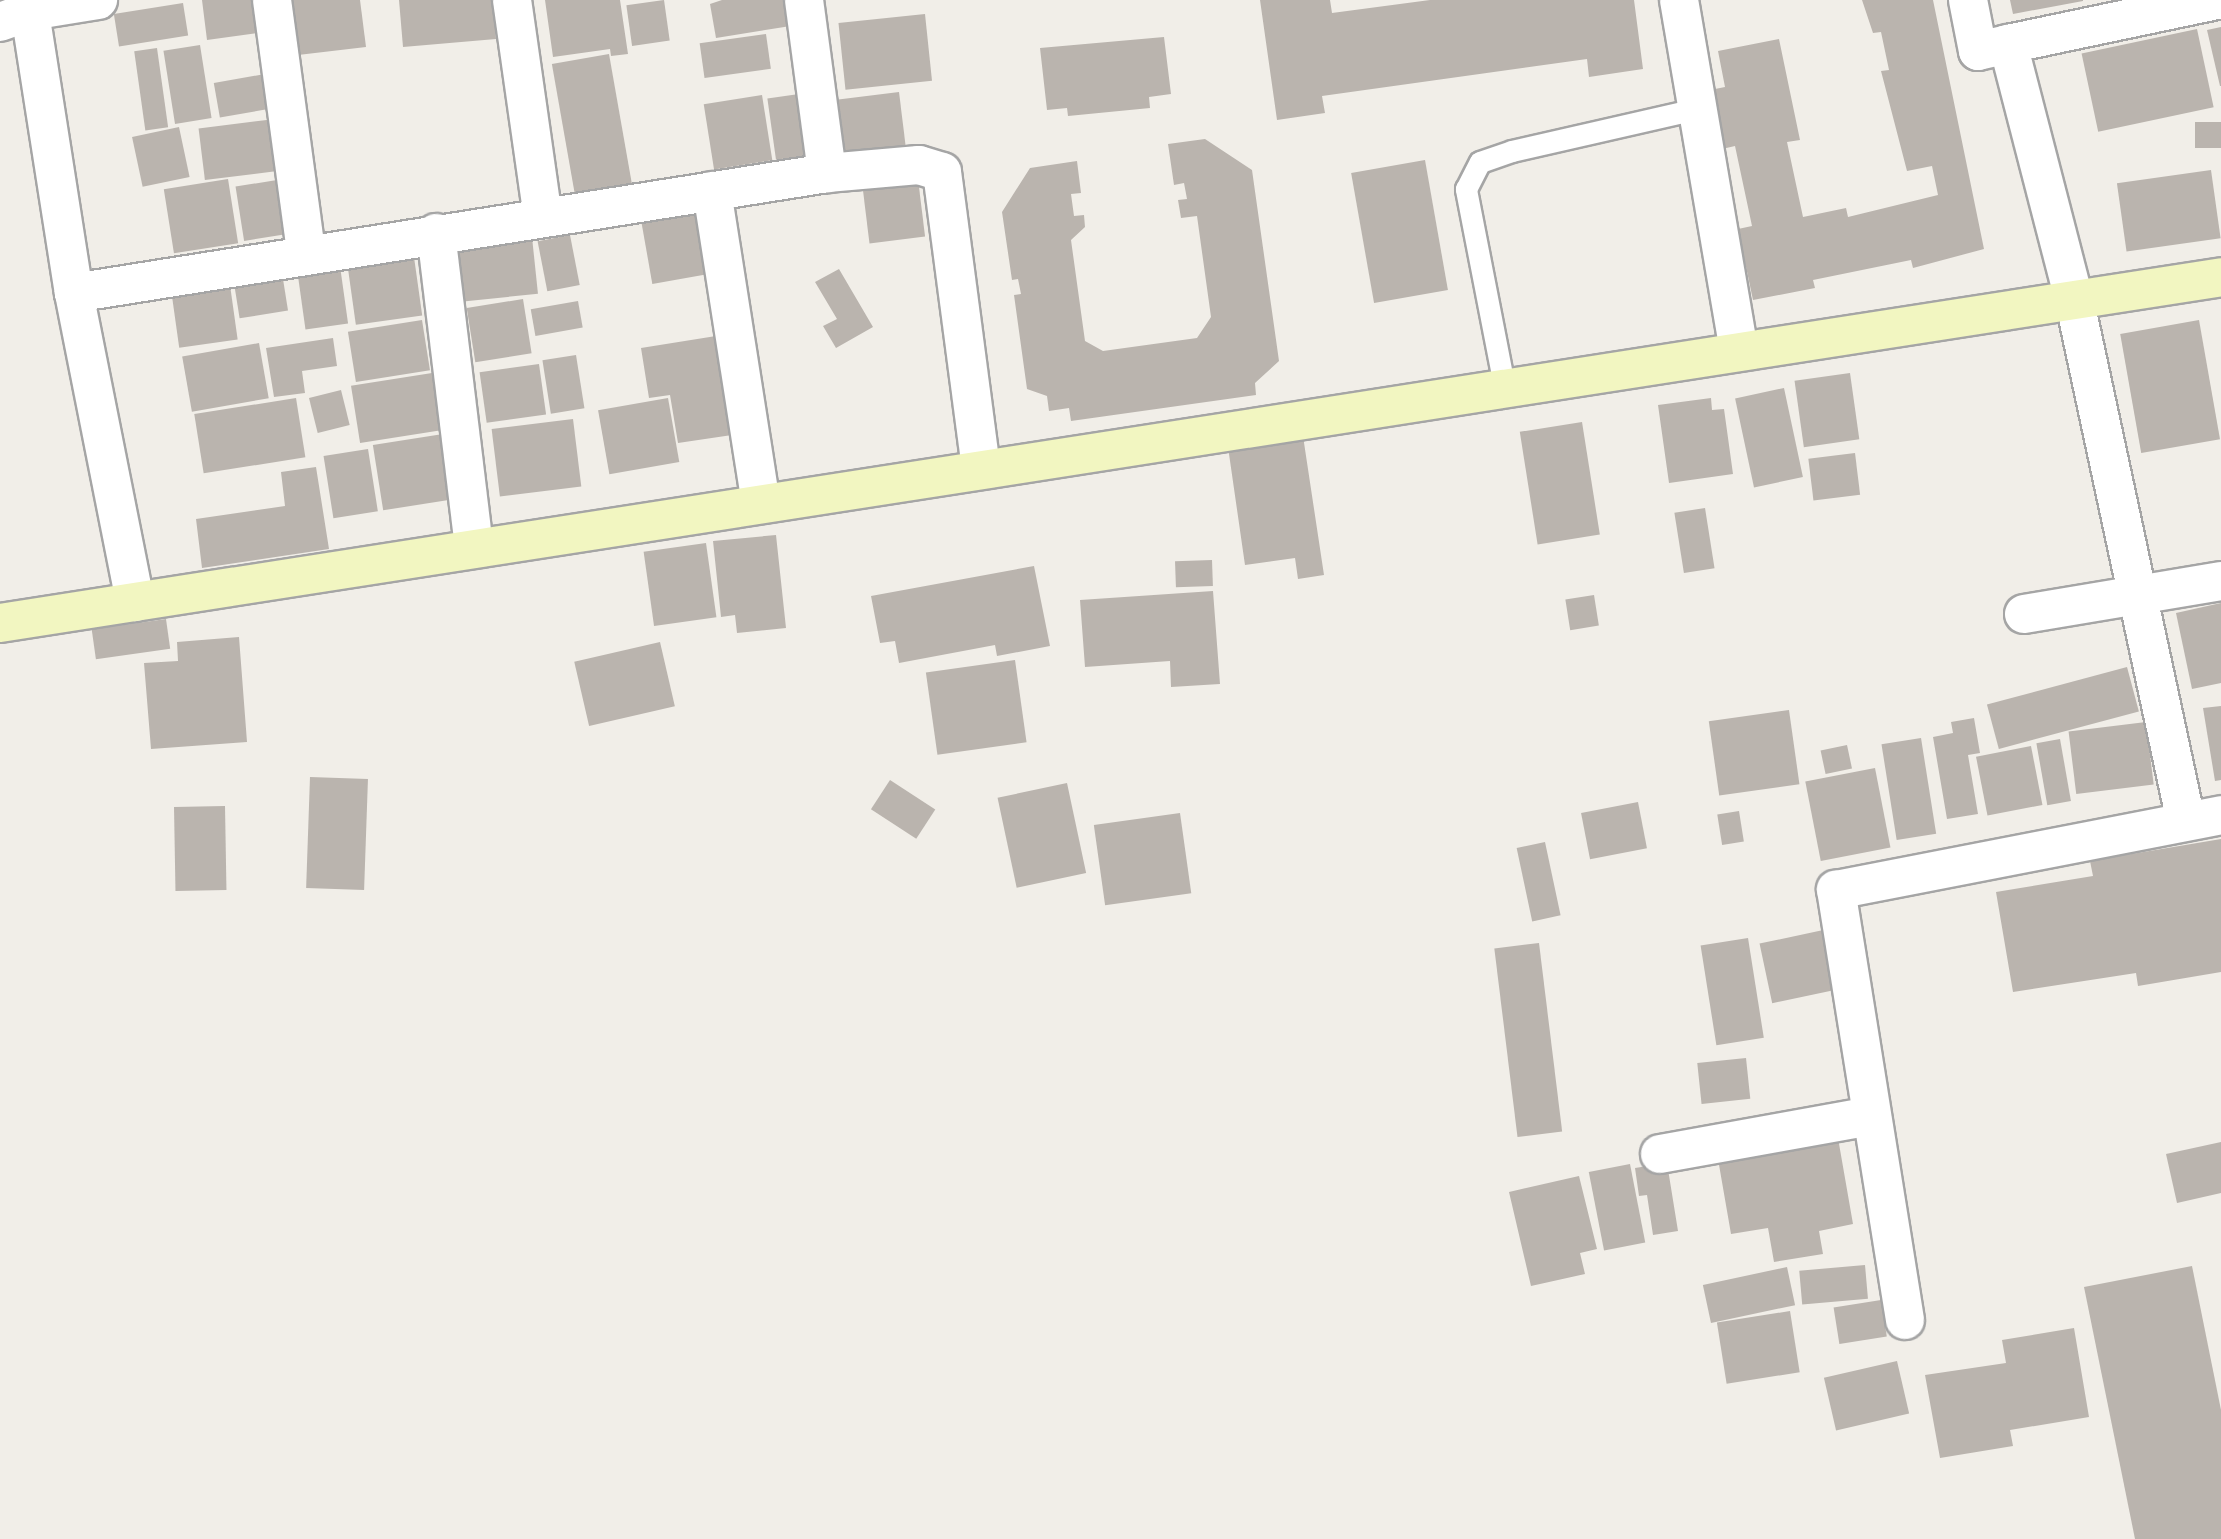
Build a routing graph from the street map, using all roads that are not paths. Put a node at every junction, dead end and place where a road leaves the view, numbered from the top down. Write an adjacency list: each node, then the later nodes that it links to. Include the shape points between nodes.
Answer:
1 (98, 0): 8 (street)
2 (272, 0): 15 (street)
3 (512, 0): 13 (street)
4 (804, 0): 11 (street)
5 (1679, 0): 10 (street)
6 (1968, 0): 9 (street, via 1978,51)
7 (2217, 0): 9 (street)
8 (19, 11): 17 (street)
9 (2008, 44): 18 (street)
10 (1695, 109): 19 (street); 20 (lane, via 1480,162 1466,189)
11 (827, 173): 12 (street); 21 (street, via 919,165 942,172)
12 (712, 191): 13 (street); 22 (street)
13 (543, 216): 14 (street)
14 (436, 233): 15 (street); 23 (street)
15 (306, 253): 17 (street)
16 (2221, 277): 18 (main road)
17 (74, 293): 26 (street)
18 (2075, 303): 19 (main road); 25 (street)
19 (1739, 350): 20 (main road)
20 (1504, 386): 21 (main road)
21 (981, 468): 22 (main road)
22 (761, 503): 23 (main road)
23 (474, 548): 26 (main road)
24 (2221, 581): 25 (street)
25 (2140, 596): 27 (street); 29 (street)
26 (135, 602): 28 (main road)
27 (2024, 614)
28 (0, 623)
29 (2204, 818): 30 (street, via 1836,890)
30 (1872, 1116): 31 (street); 32 (street)
31 (1660, 1154)
32 (1905, 1320)

